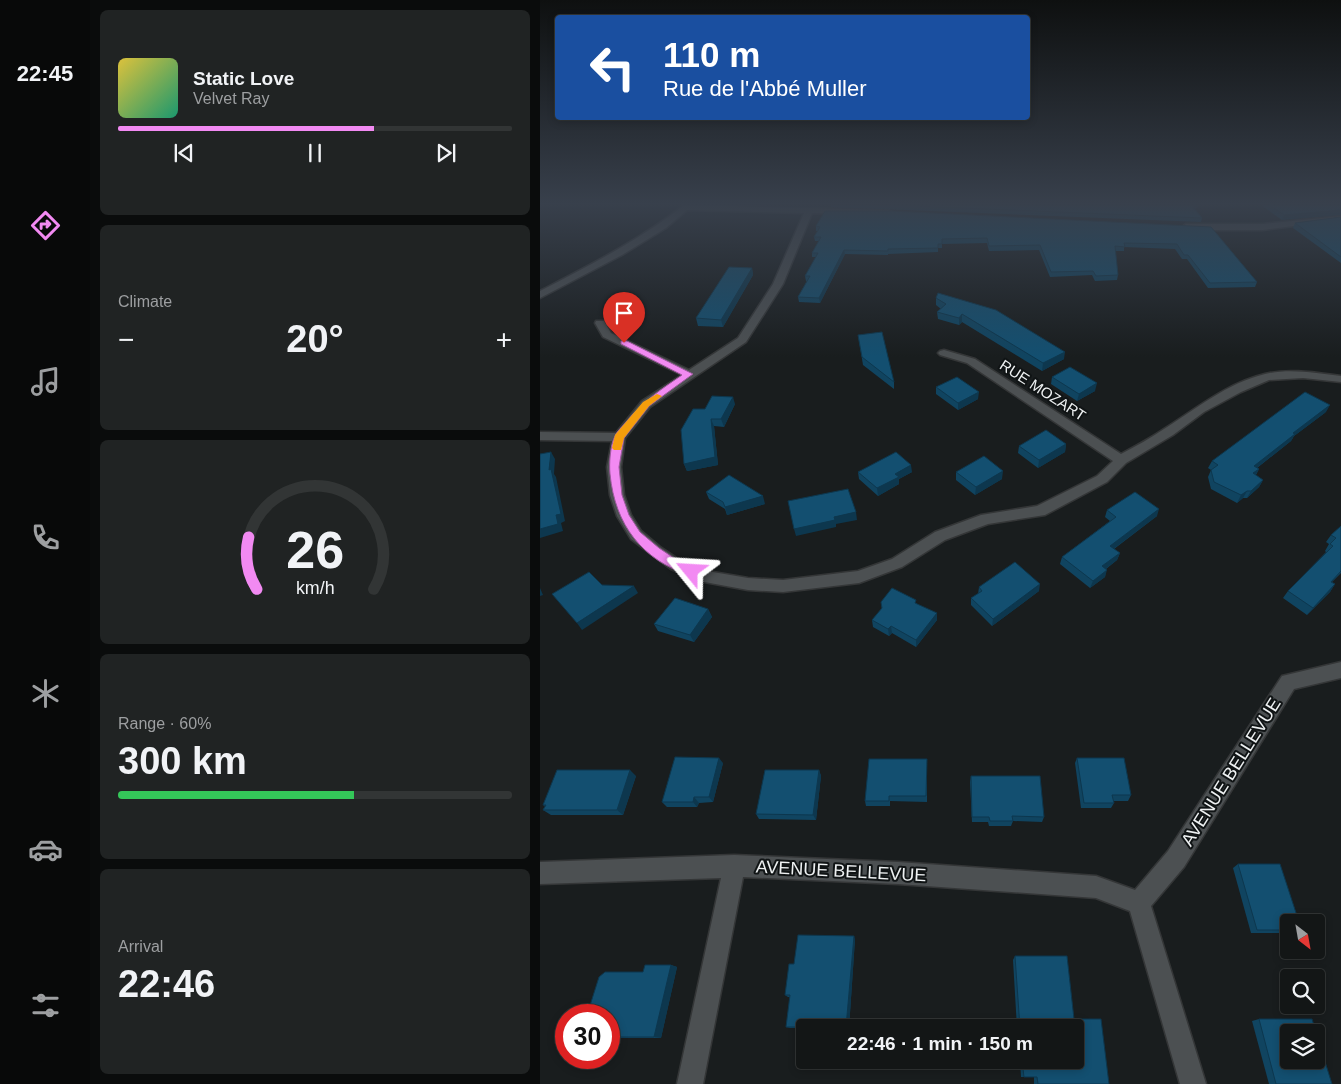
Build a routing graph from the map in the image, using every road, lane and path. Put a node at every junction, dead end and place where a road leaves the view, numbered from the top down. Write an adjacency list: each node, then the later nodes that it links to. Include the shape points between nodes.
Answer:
1 (614, 256): 3 (street)
2 (790, 256): 6 (street, via 778,284 742,340 714,361)
3 (540, 296)
4 (600, 323): 6 (street, via 607,335)
5 (944, 354): 10 (street, RUE MOZART, via 971,361)
6 (688, 374): 9 (street, via 646,404)
7 (1341, 379): 10 (street, via 1267,377 1200,410)
8 (540, 436): 9 (street)
9 (619, 437): 10 (street, via 614,467 617,495 624,516 636,535 676,565 705,577 782,586 859,577 896,563 940,536 986,519 1040,511 1102,479)
10 (1121, 460)
11 (1341, 670): 14 (street, AVENUE BELLEVUE, via 1288,682 1176,859)
12 (734, 866): 13 (street, AVENUE BELLEVUE); 14 (street, AVENUE BELLEVUE, via 898,873 1096,887); 15 (street)
13 (540, 873)
14 (1139, 903): 16 (street)
15 (690, 1084)
16 (1193, 1084)

